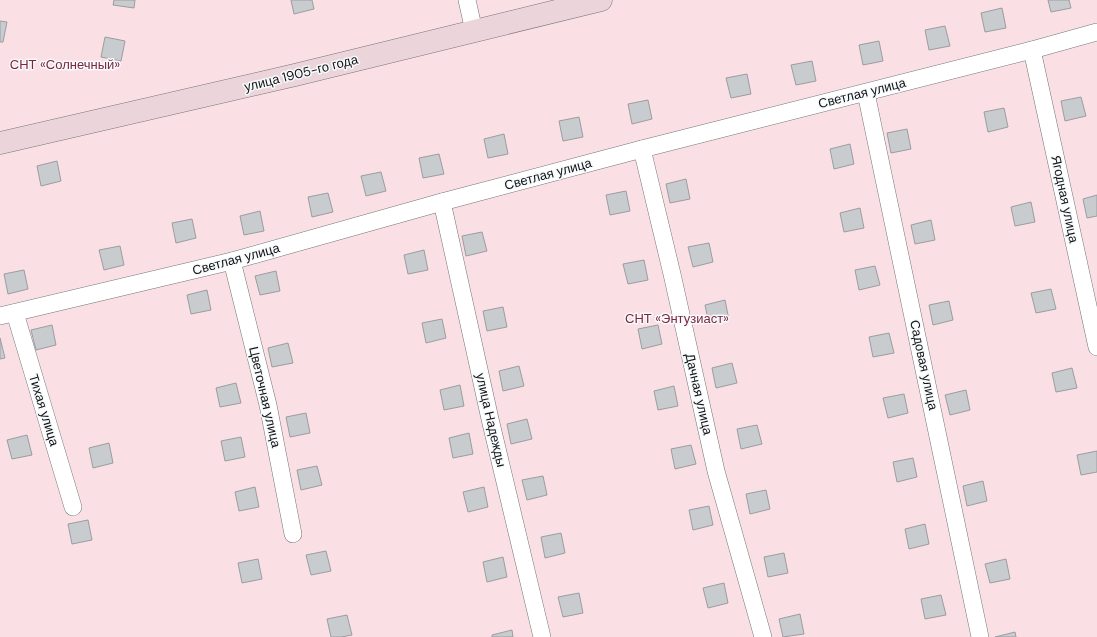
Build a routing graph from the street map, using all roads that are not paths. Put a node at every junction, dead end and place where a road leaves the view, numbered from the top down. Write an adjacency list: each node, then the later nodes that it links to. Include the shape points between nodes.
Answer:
1 (467, 0): 3 (street)
2 (601, 0): 3 (street, улица 1905-го года)
3 (474, 31): 7 (street, улица 1905-го года)
4 (1097, 32): 5 (street, Светлая улица)
5 (1032, 50): 6 (street, Светлая улица); 12 (street, Ягодная улица)
6 (866, 93): 8 (street, Светлая улица); 17 (street, Садовая улица)
7 (0, 144)
8 (642, 149): 9 (street, Светлая улица); 16 (street, Дачная улица, via 716,471)
9 (442, 202): 10 (street, Светлая улица); 15 (street, улица Надежды)
10 (232, 261): 11 (street, Светлая улица); 14 (street, Цветочная улица, via 268,405)
11 (7, 314): 13 (street, Тихая улица)
12 (1097, 347)
13 (73, 507)
14 (293, 534)
15 (542, 637)
16 (763, 637)
17 (980, 637)

